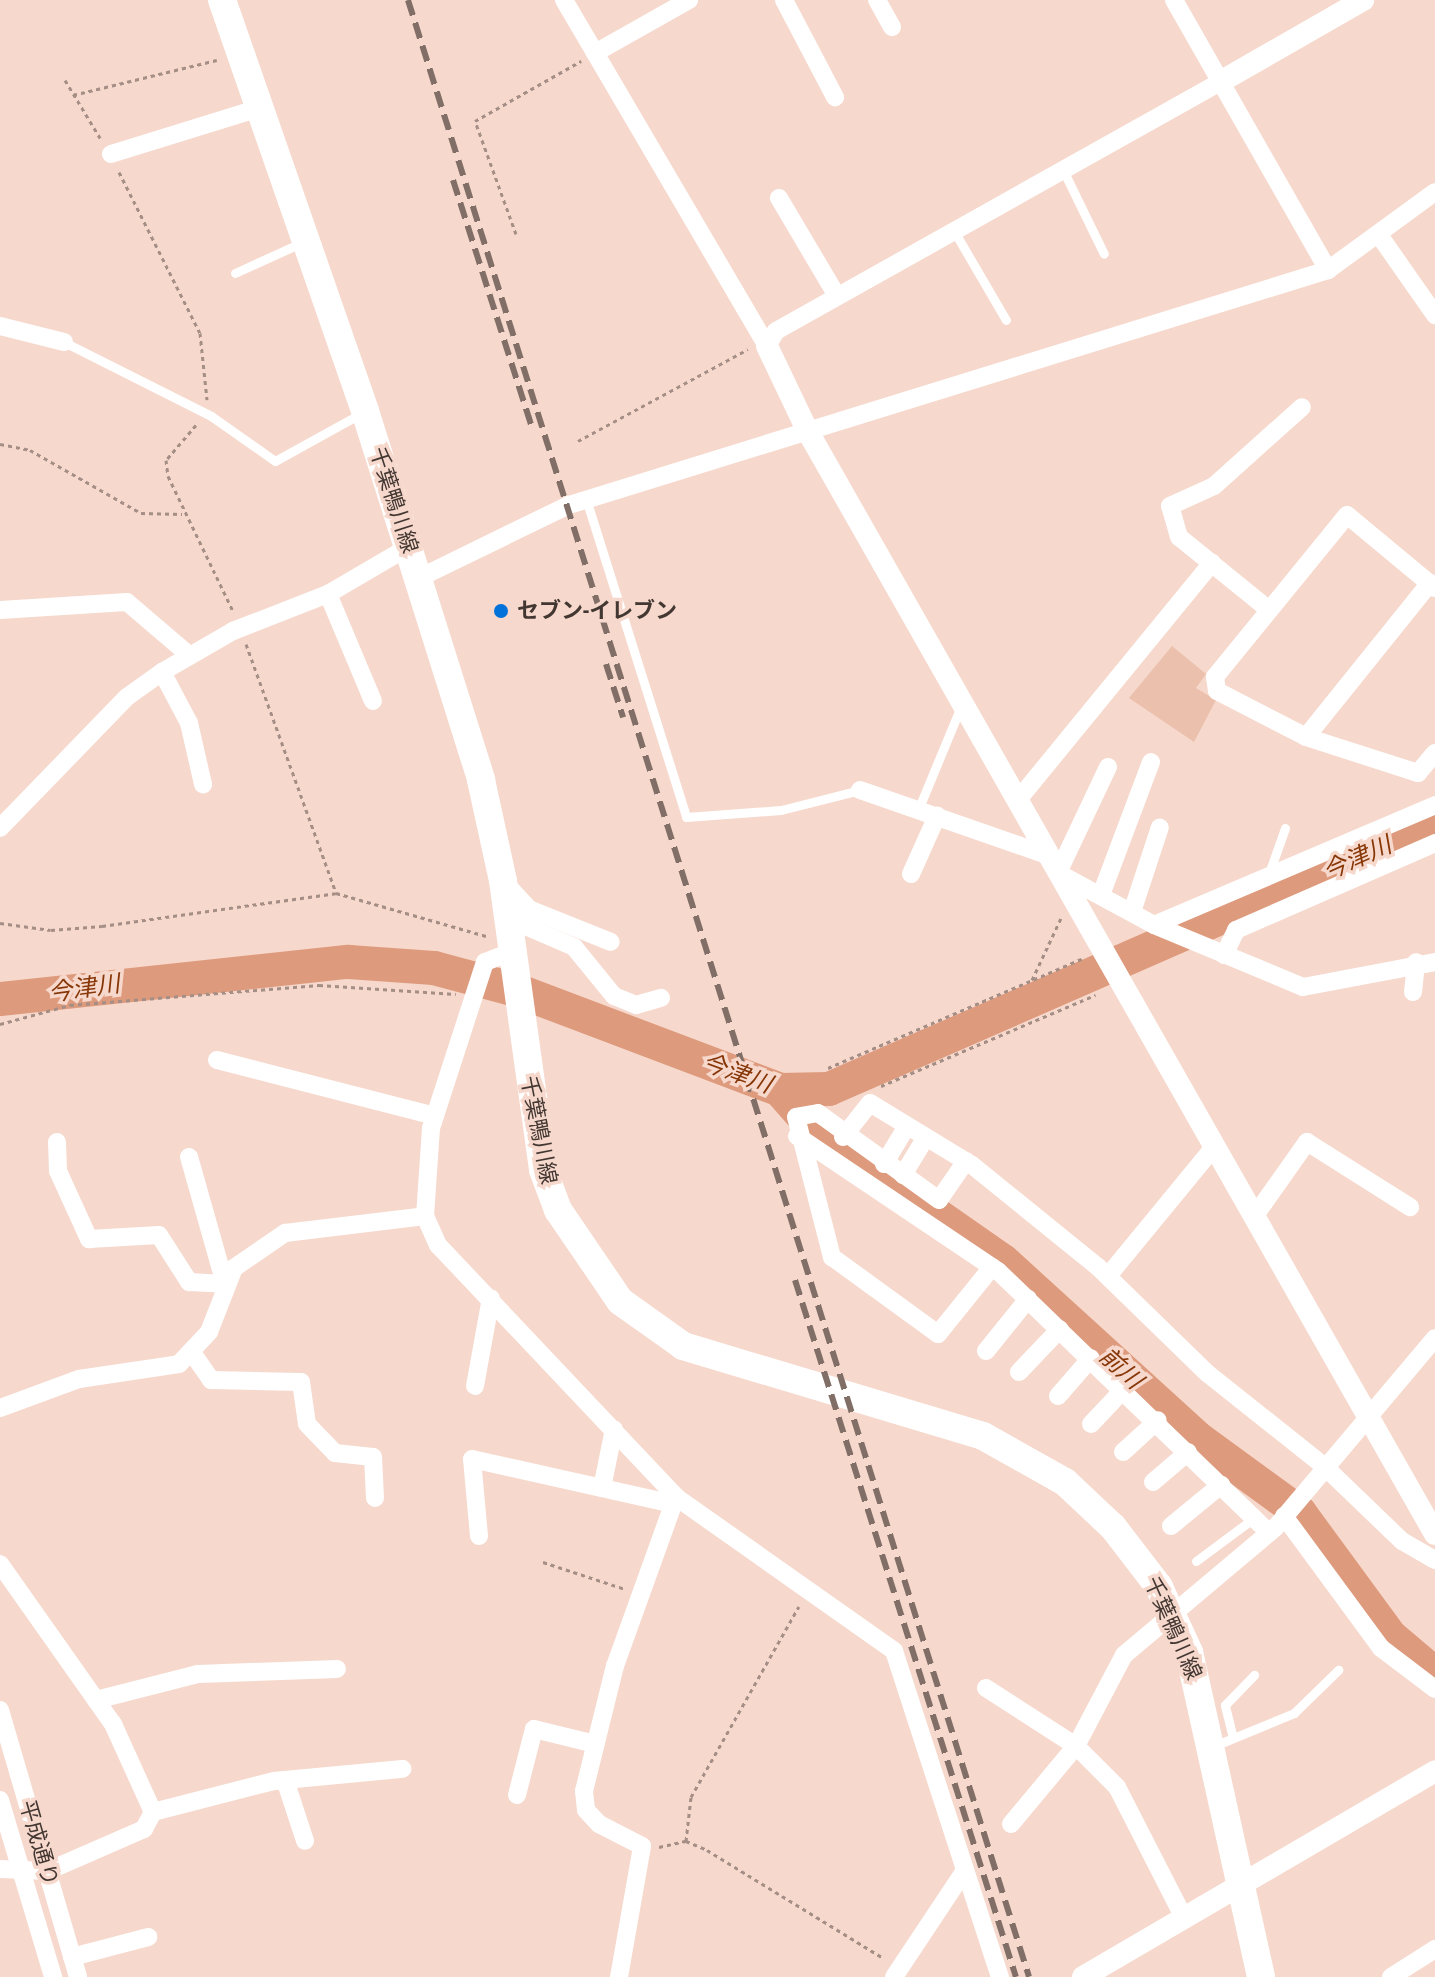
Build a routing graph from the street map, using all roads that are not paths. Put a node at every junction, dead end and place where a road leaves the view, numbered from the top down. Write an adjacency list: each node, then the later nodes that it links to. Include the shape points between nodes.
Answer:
1 (222, 0): 12 (main road, 千葉鴨川線)
2 (564, 0): 9 (street)
3 (689, 0): 9 (street)
4 (784, 0): 11 (street)
5 (877, 0): 8 (street)
6 (1174, 0): 10 (street)
7 (1363, 0): 10 (street)
8 (892, 27)
9 (595, 53): 28 (street)
10 (1220, 82): 14 (street); 21 (street)
11 (835, 97)
12 (260, 108): 13 (street); 19 (main road, 千葉鴨川線)
13 (111, 154)
14 (1063, 170): 17 (street); 20 (lane)
15 (1435, 192): 18 (street)
16 (779, 198): 23 (street)
17 (954, 231): 23 (street); 25 (lane)
18 (1379, 235): 21 (street); 24 (street)
19 (306, 241): 22 (lane); 30 (main road, 千葉鴨川線)
20 (1104, 254)
21 (1328, 270): 31 (street)
22 (235, 273)
23 (837, 296): 28 (street, via 776,331)
24 (1435, 315)
25 (1006, 320)
26 (0, 326): 27 (street)
27 (64, 342): 30 (lane, via 205,413 275,461)
28 (767, 346): 31 (street)
29 (1302, 407): 34 (street, via 1214,486 1170,506 1179,537)
30 (365, 411): 33 (main road, 千葉鴨川線)
31 (807, 430): 32 (street); 43 (street)
32 (586, 499): 35 (street); 49 (lane, via 686,817 781,810)
33 (410, 546): 35 (main road, 千葉鴨川線); 37 (street)
34 (1212, 563): 38 (street); 50 (street)
35 (419, 578): 61 (main road, 千葉鴨川線, via 481,780)
36 (1433, 585): 38 (street, via 1347,515); 44 (street)
37 (328, 594): 40 (street, via 241,627); 42 (street)
38 (1268, 609): 44 (street, via 1215,677 1217,691)
39 (0, 610): 40 (street, via 127,602)
40 (189, 655): 41 (street)
41 (162, 672): 48 (street, via 189,723); 54 (street, via 127,697)
42 (373, 701)
43 (962, 703): 50 (street); 52 (lane)
44 (1306, 737): 45 (street, via 1418,773)
45 (1435, 753)
46 (1151, 762): 62 (street)
47 (1108, 767): 58 (street)
48 (203, 784)
49 (860, 790): 52 (street)
50 (1017, 801): 58 (street)
51 (1435, 805): 60 (street)
52 (918, 810): 53 (street)
53 (937, 816): 58 (street); 59 (street)
54 (1, 823)
55 (1160, 827): 63 (street)
56 (1285, 828): 60 (lane)
57 (1435, 843): 68 (street, via 1236,930)
58 (1053, 864): 62 (street); 79 (street)
59 (911, 874)
60 (1268, 876): 65 (street)
61 (503, 881): 64 (main road, 千葉鴨川線); 66 (street, via 529,909)
62 (1101, 895): 63 (street)
63 (1132, 912): 65 (street)
64 (509, 919): 67 (main road, 千葉鴨川線); 71 (street, via 574,947 614,996 636,1005)
65 (1154, 925): 68 (street)
66 (611, 942)
67 (511, 952): 73 (street, via 485,962); 123 (main road, 千葉鴨川線, via 543,1170 594,1272 648,1325 720,1362 903,1409 983,1436 1065,1482 1141,1559)
68 (1224, 955): 69 (street, via 1303,987)
69 (1426, 962): 70 (street)
70 (1413, 992)
71 (661, 998)
72 (217, 1060): 73 (street)
73 (435, 1116): 85 (street)
74 (907, 1126): 76 (street, via 870,1103); 77 (street); 82 (street)
75 (797, 1136): 76 (street, via 796,1117 818,1113); 87 (street); 87 (street, via 832,1257 938,1334)
76 (843, 1137): 82 (street)
77 (926, 1137): 81 (street); 83 (street)
78 (57, 1142): 89 (street, via 58,1171 89,1239 159,1235 189,1282)
79 (1214, 1147): 86 (street); 88 (street)
80 (189, 1157): 89 (street)
81 (966, 1161): 83 (street, via 939,1200); 88 (street)
82 (884, 1164): 83 (street)
83 (903, 1175)
84 (1410, 1207): 86 (street, via 1307,1142)
85 (425, 1216): 89 (street, via 285,1233 256,1249); 90 (street, via 438,1245)
86 (1254, 1217): 102 (street)
87 (992, 1267): 91 (street)
88 (1108, 1276): 108 (street, via 1207,1373)
89 (225, 1284): 95 (street)
90 (491, 1298): 98 (street); 105 (street)
91 (1028, 1299): 92 (street); 94 (street)
92 (1060, 1329): 96 (street); 97 (street)
93 (1435, 1338): 102 (street)
94 (986, 1351)
95 (193, 1354): 101 (street, via 179,1364 79,1379); 112 (street, via 211,1380 301,1382 307,1424 335,1453 373,1457)
96 (1091, 1358): 99 (street); 100 (street)
97 (1019, 1372)
98 (475, 1386)
99 (1124, 1389): 103 (street); 104 (street)
100 (1058, 1396)
101 (0, 1408)
102 (1369, 1416): 108 (street); 118 (street)
103 (1158, 1420): 106 (street); 107 (street)
104 (1091, 1424)
105 (614, 1429): 111 (street); 113 (street)
106 (1123, 1452)
107 (1188, 1452): 109 (street); 110 (street)
108 (1324, 1466): 114 (street); 120 (street, via 1402,1541)
109 (1153, 1482)
110 (1221, 1485): 115 (street); 116 (street)
111 (602, 1488): 113 (street); 119 (street, via 472,1459)
112 (375, 1498)
113 (675, 1500): 132 (street, via 615,1666); 144 (street, via 810,1588 894,1651)
114 (1284, 1516): 117 (street); 128 (street, via 1381,1648)
115 (1254, 1518): 117 (street); 121 (lane)
116 (1171, 1526)
117 (1269, 1533): 123 (street)
118 (1435, 1534)
119 (479, 1536)
120 (1435, 1560)
121 (1196, 1561)
122 (0, 1564): 129 (street)
123 (1171, 1611): 131 (main road, 千葉鴨川線); 133 (street, via 1124,1655)
124 (337, 1669): 129 (street, via 198,1674)
125 (1338, 1670): 131 (lane, via 1294,1713)
126 (1254, 1675): 131 (lane, via 1225,1705)
127 (986, 1688): 133 (street)
128 (1435, 1689)
129 (96, 1700): 139 (street, via 143,1780)
130 (0, 1710): 145 (street, 平成通り)
131 (1224, 1742): 146 (main road, 千葉鴨川線)
132 (595, 1744): 137 (street, via 534,1729); 154 (street, via 586,1810 642,1851)
133 (1076, 1746): 140 (street); 147 (street, via 1117,1787)
134 (402, 1769): 136 (street)
135 (1435, 1771): 146 (street)
136 (285, 1780): 139 (street); 141 (street)
137 (517, 1795)
138 (0, 1800): 143 (street, 平成通り)
139 (153, 1812): 145 (street, via 144,1829)
140 (1011, 1824)
141 (305, 1841)
142 (0, 1869): 143 (street)
143 (22, 1870): 145 (street); 152 (street, 平成通り)
144 (965, 1870): 151 (street); 155 (street)
145 (48, 1871): 150 (street, 平成通り)
146 (1239, 1883): 147 (street); 157 (main road, 千葉鴨川線)
147 (1183, 1916): 156 (street)
148 (148, 1937): 150 (street)
149 (1435, 1949): 158 (street)
150 (72, 1957): 153 (street, 平成通り)
151 (897, 1973)
152 (53, 1977)
153 (78, 1977)
154 (619, 1977)
155 (1000, 1977)
156 (1083, 1977)
157 (1261, 1977)
158 (1391, 1977)

